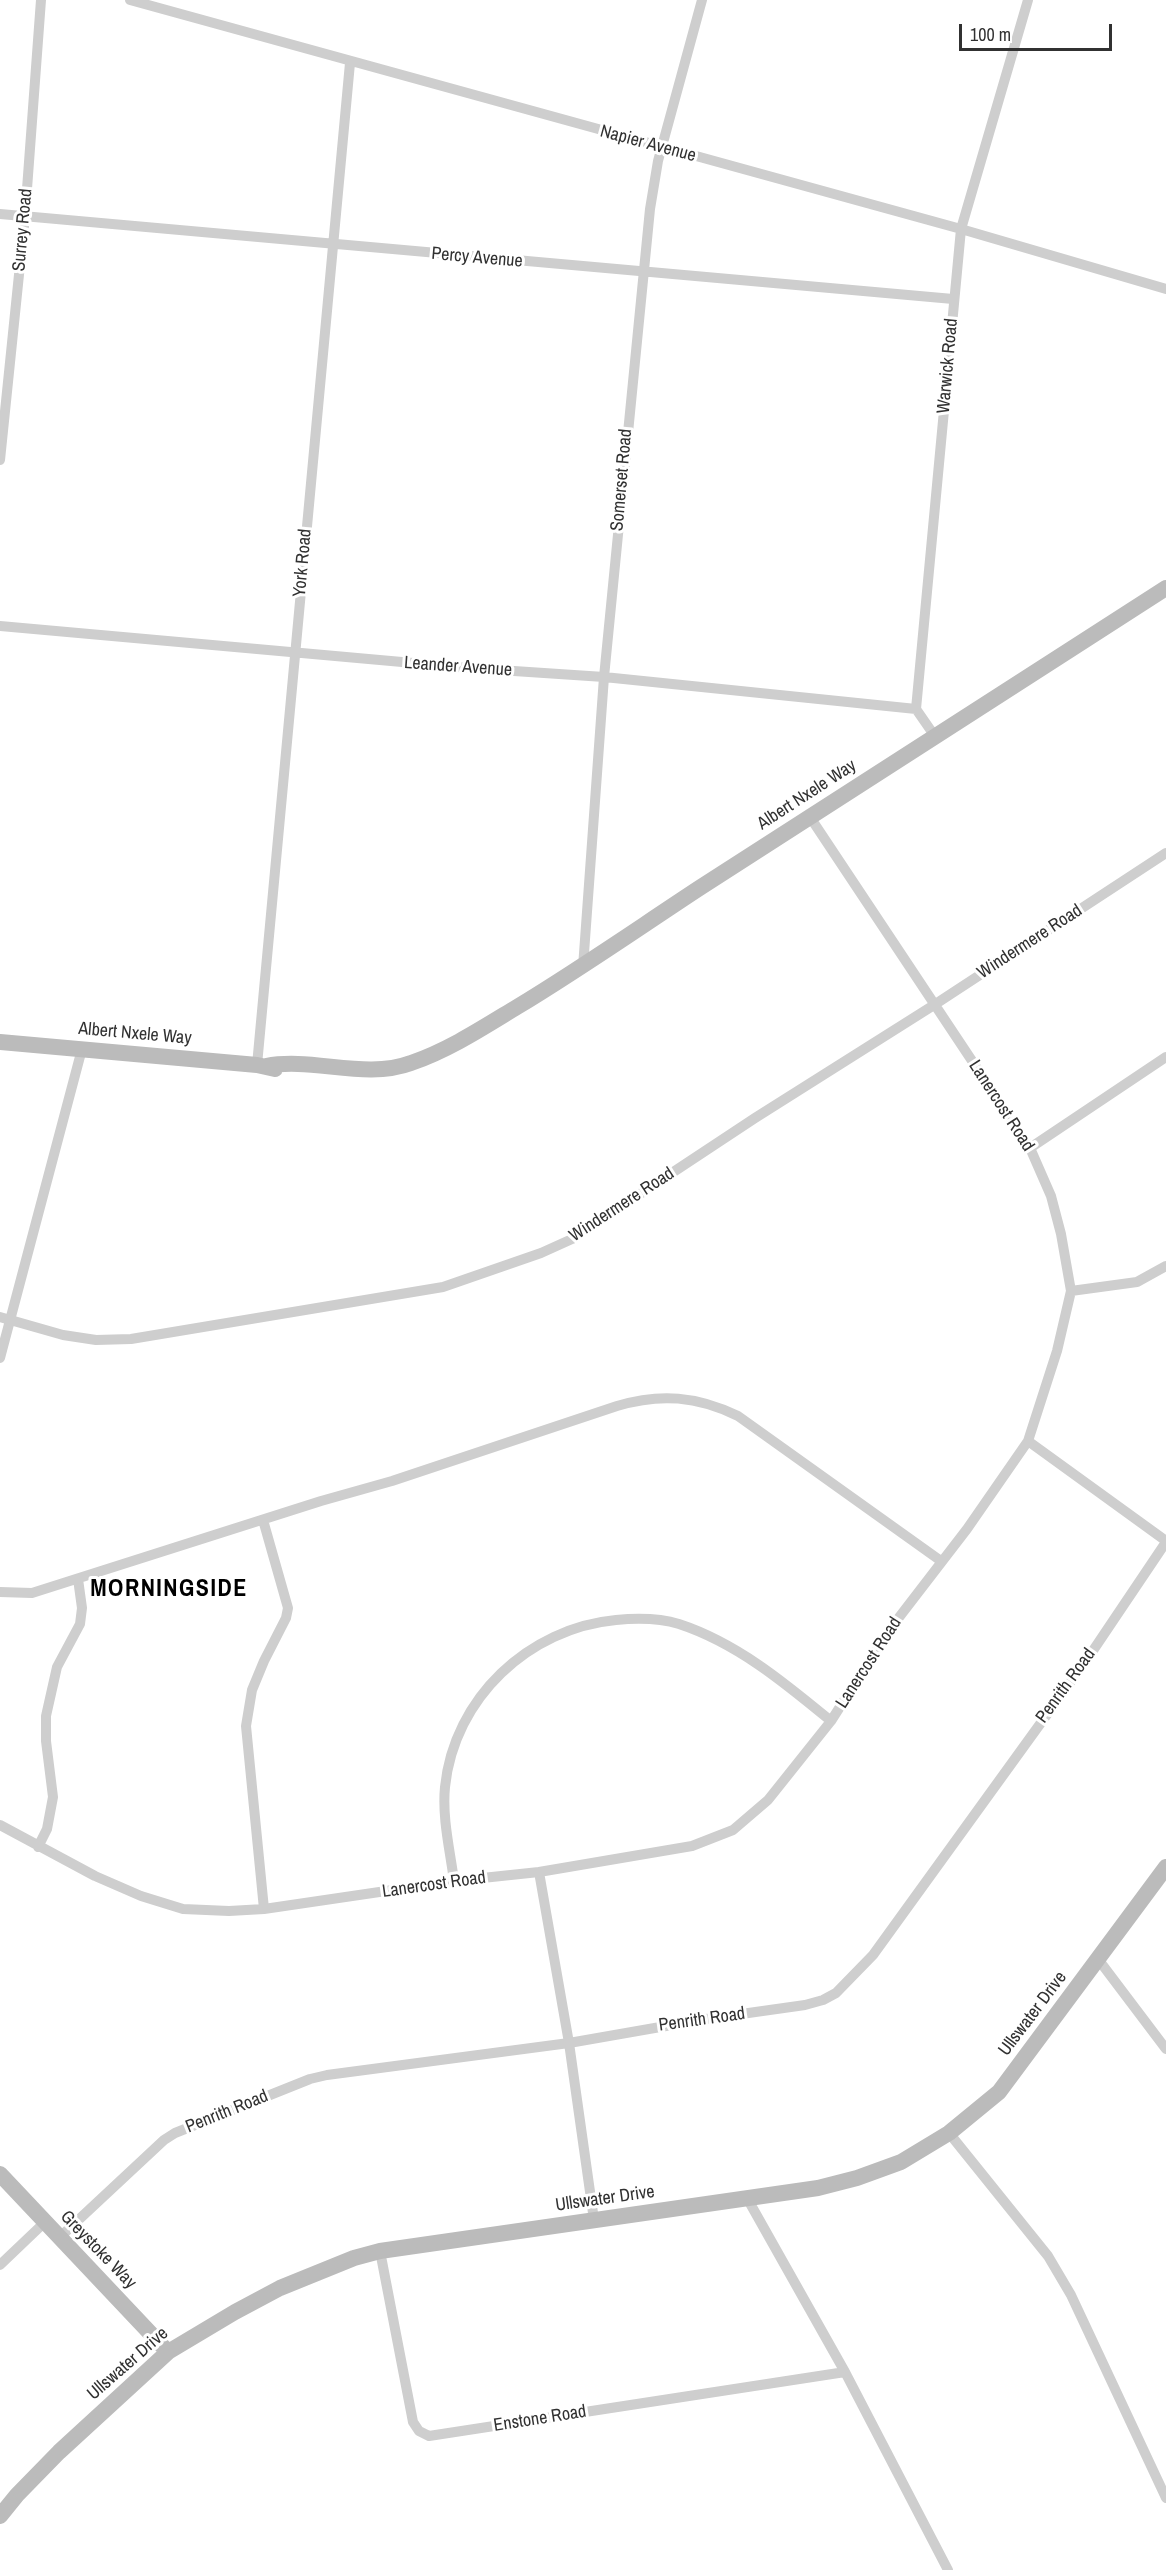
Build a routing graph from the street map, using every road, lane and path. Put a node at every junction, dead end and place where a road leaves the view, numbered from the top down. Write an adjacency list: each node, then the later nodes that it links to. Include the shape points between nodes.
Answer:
1 (41, 0): 8 (street, Surrey Road)
2 (130, 0): 5 (street, Napier Avenue)
3 (702, 0): 6 (street, Somerset Road)
4 (1028, 0): 9 (street, Warwick Road)
5 (350, 63): 6 (street, Napier Avenue); 10 (street, York Road)
6 (663, 148): 9 (street, Napier Avenue); 11 (street, Somerset Road, via 654,177)
7 (0, 214): 8 (street, Percy Avenue)
8 (25, 216): 10 (street, Percy Avenue); 14 (street, Surrey Road)
9 (961, 229): 12 (street, Napier Avenue); 13 (street, Warwick Road)
10 (331, 245): 11 (street, Percy Avenue); 17 (street, York Road)
11 (642, 272): 13 (street, Percy Avenue); 18 (street, Somerset Road)
12 (1166, 289)
13 (954, 299): 19 (street, Warwick Road)
14 (0, 460)
15 (1166, 588): 20 (street, Albert Nxele Way)
16 (0, 626): 17 (street, Leander Avenue)
17 (294, 653): 18 (street, Leander Avenue); 28 (street, York Road)
18 (604, 677): 19 (street, Leander Avenue); 23 (street, Somerset Road)
19 (916, 709): 20 (street)
20 (934, 735): 21 (street, Albert Nxele Way)
21 (810, 817): 23 (street, Albert Nxele Way); 24 (street, Lanercost Road)
22 (1166, 854): 24 (street, Windermere Road)
23 (583, 967): 28 (street, Albert Nxele Way, via 471,1035 459,1047 414,1070 278,1070)
24 (934, 1005): 29 (street, Lanercost Road); 32 (street, Windermere Road, via 572,1239 473,1277 422,1291 131,1339 96,1340 63,1335)
25 (0, 1042): 26 (street, Albert Nxele Way)
26 (81, 1049): 28 (street, Albert Nxele Way); 32 (street)
27 (1166, 1057): 29 (street)
28 (261, 1065)
29 (1030, 1148): 31 (street, Lanercost Road, via 1051,1196)
30 (1166, 1266): 31 (street, via 1137,1282)
31 (1071, 1291): 34 (street, Lanercost Road, via 1057,1351)
32 (5, 1318): 33 (street)
33 (0, 1358)
34 (1028, 1441): 36 (street); 37 (street, Lanercost Road)
35 (263, 1520): 37 (street, via 634,1401 673,1397 716,1405 738,1416); 38 (street); 46 (street, via 288,1608 252,1690 246,1726)
36 (1166, 1541): 48 (street, Penrith Road, via 1089,1655 873,1955 836,1993 805,2005)
37 (941, 1561): 40 (street, Lanercost Road, via 887,1633)
38 (78, 1579): 39 (street, via 32,1593); 42 (street, via 80,1624 57,1668 45,1716 53,1797 47,1829)
39 (0, 1592)
40 (831, 1722): 44 (street, Lanercost Road, via 768,1800 733,1830 692,1846); 45 (street, via 742,1654 677,1623 629,1619 570,1628 522,1653 497,1677 466,1719 445,1785 444,1807)
41 (0, 1825): 42 (street, Lanercost Road)
42 (38, 1847): 46 (street, Lanercost Road, via 132,1892 183,1909)
43 (1166, 1867): 47 (street, Ullswater Drive)
44 (539, 1872): 45 (street, Lanercost Road); 48 (street)
45 (454, 1881): 46 (street, Lanercost Road)
46 (264, 1909)
47 (1098, 1959): 49 (street); 50 (street, Ullswater Drive, via 999,2092)
48 (569, 2043): 53 (street); 55 (street, Penrith Road, via 327,2075 297,2084 164,2140)
49 (1166, 2049)
50 (949, 2133): 52 (street, Ullswater Drive, via 901,2162 857,2178); 60 (street, via 1048,2256 1071,2295)
51 (0, 2174): 54 (street, Greystoke Way)
52 (747, 2198): 53 (street, Ullswater Drive); 59 (street)
53 (594, 2220): 56 (street, Ullswater Drive)
54 (45, 2222): 55 (street, Greystoke Way); 57 (street)
55 (59, 2238): 58 (street, Greystoke Way)
56 (380, 2252): 58 (street, Ullswater Drive, via 354,2258 280,2288); 59 (street, Enstone Road, via 413,2422 429,2436)
57 (0, 2265)
58 (168, 2352): 61 (street, Ullswater Drive, via 58,2452)
59 (845, 2372): 62 (street)
60 (1166, 2498)
61 (0, 2516)
62 (948, 2570)

